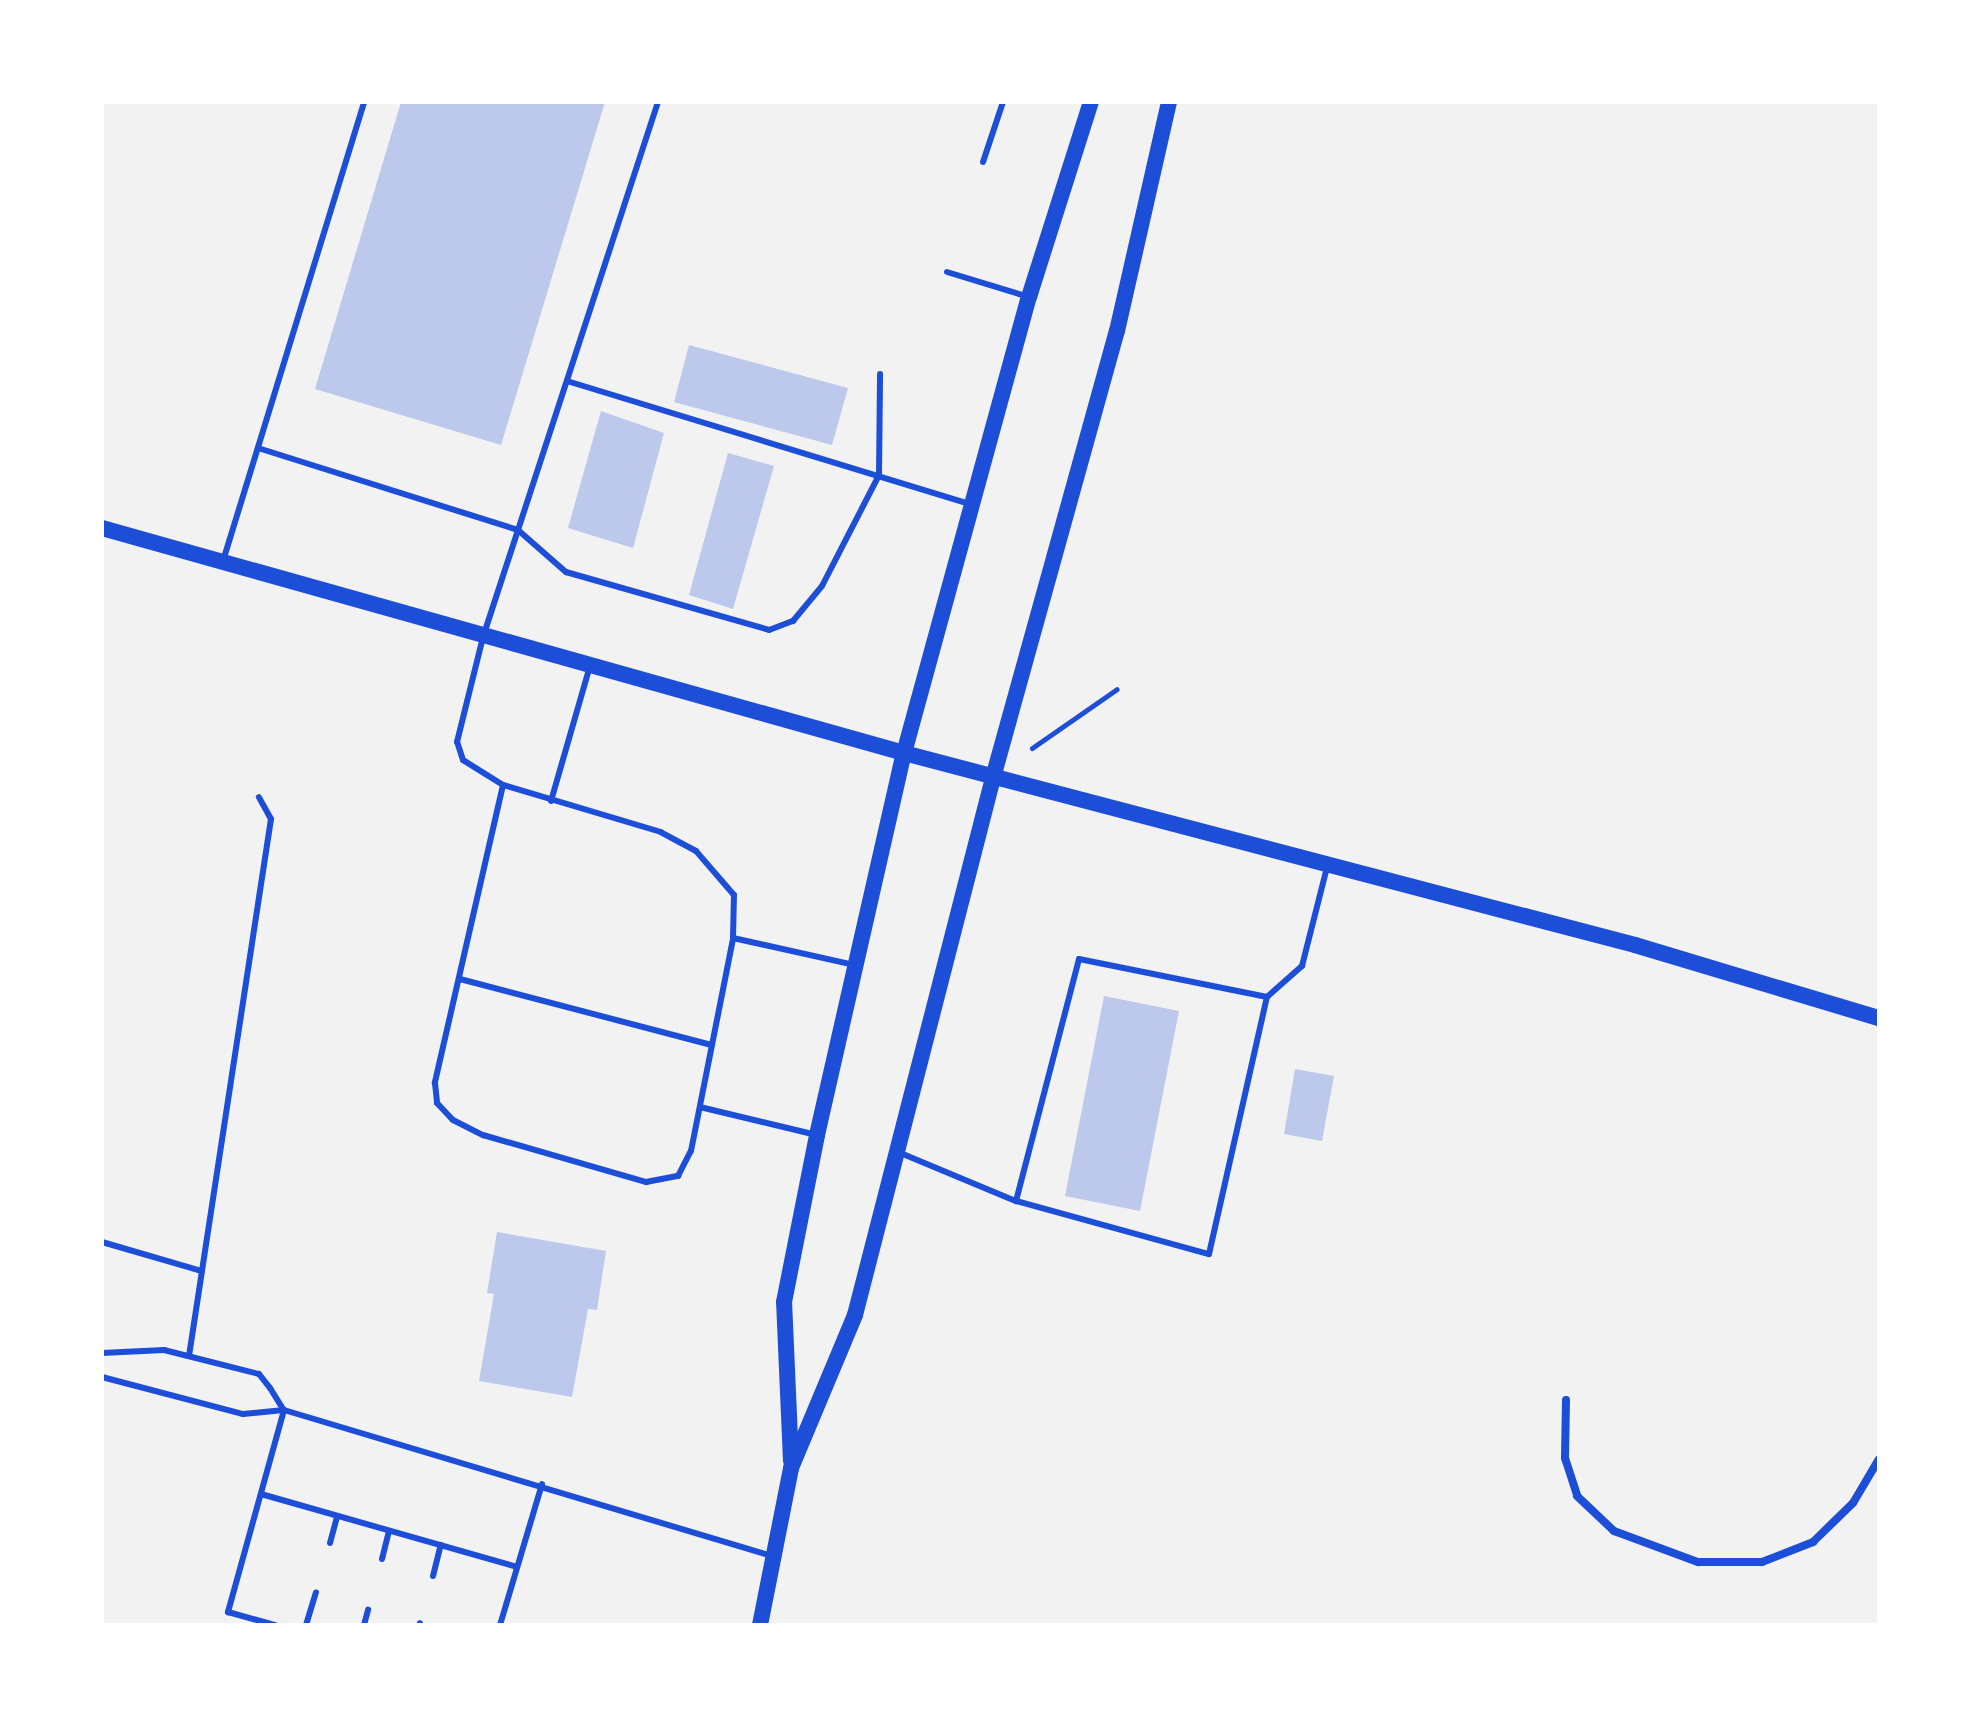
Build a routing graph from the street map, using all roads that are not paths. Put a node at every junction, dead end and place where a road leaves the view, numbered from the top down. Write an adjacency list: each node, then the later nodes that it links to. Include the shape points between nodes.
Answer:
1 (364, 102): 11 (lane)
2 (658, 102): 10 (lane)
3 (1003, 102): 6 (lane)
4 (1091, 102): 8 (main road)
5 (1169, 102): 20 (main road, via 1117,331)
6 (983, 162)
7 (947, 272): 8 (lane)
8 (1029, 297): 13 (main road)
9 (880, 374): 12 (lane)
10 (567, 381): 12 (lane); 15 (lane)
11 (258, 448): 15 (lane); 16 (lane)
12 (879, 475): 13 (lane); 15 (lane, via 822,586 793,621 769,630 566,572)
13 (972, 505): 19 (main road)
14 (102, 528): 16 (main road)
15 (518, 530): 17 (lane)
16 (223, 564): 17 (main road)
17 (483, 637): 18 (main road); 21 (lane, via 457,742 463,760)
18 (590, 666): 19 (main road); 23 (lane)
19 (904, 753): 20 (main road); 26 (main road)
20 (994, 774): 24 (main road); 33 (main road)
21 (503, 785): 23 (lane); 27 (lane)
22 (259, 797): 36 (lane, via 271,819)
23 (551, 801): 25 (lane, via 661,832 696,851 734,895)
24 (1329, 861): 28 (lane, via 1302,966); 29 (main road)
25 (733, 938): 26 (lane); 30 (lane)
26 (855, 965): 32 (main road)
27 (460, 979): 30 (lane); 31 (lane, via 435,1083 437,1103 453,1120 483,1135 646,1182 666,1181 678,1176 691,1151)
28 (1267, 997): 34 (lane, via 1079,959); 34 (lane, via 1209,1254)
29 (1879, 1018)
30 (712, 1045): 31 (lane)
31 (700, 1107): 32 (lane)
32 (817, 1135): 43 (main road, via 784,1302)
33 (898, 1152): 34 (lane); 43 (main road, via 855,1315)
34 (1016, 1201)
35 (102, 1242): 36 (lane)
36 (202, 1271): 38 (lane)
37 (102, 1353): 38 (lane, via 164,1350)
38 (189, 1356): 41 (lane, via 259,1374)
39 (102, 1377): 41 (lane, via 243,1414)
40 (1566, 1400): 42 (street, via 1565,1458 1577,1496 1614,1531 1698,1562 1762,1562 1813,1542 1853,1503)
41 (284, 1410): 44 (lane); 45 (lane)
42 (1879, 1459)
43 (791, 1468): 50 (main road)
44 (542, 1484): 50 (lane); 52 (lane)
45 (261, 1494): 46 (lane); 56 (lane, via 228,1612)
46 (337, 1516): 47 (lane); 48 (lane)
47 (389, 1531): 49 (lane); 51 (lane)
48 (330, 1543)
49 (441, 1545): 52 (lane); 53 (lane)
50 (775, 1557): 60 (main road)
51 (382, 1559)
52 (517, 1567): 59 (lane)
53 (433, 1576)
54 (316, 1592): 57 (lane)
55 (368, 1610): 58 (lane)
56 (275, 1625)
57 (306, 1625)
58 (364, 1625)
59 (500, 1625)
60 (760, 1625)

